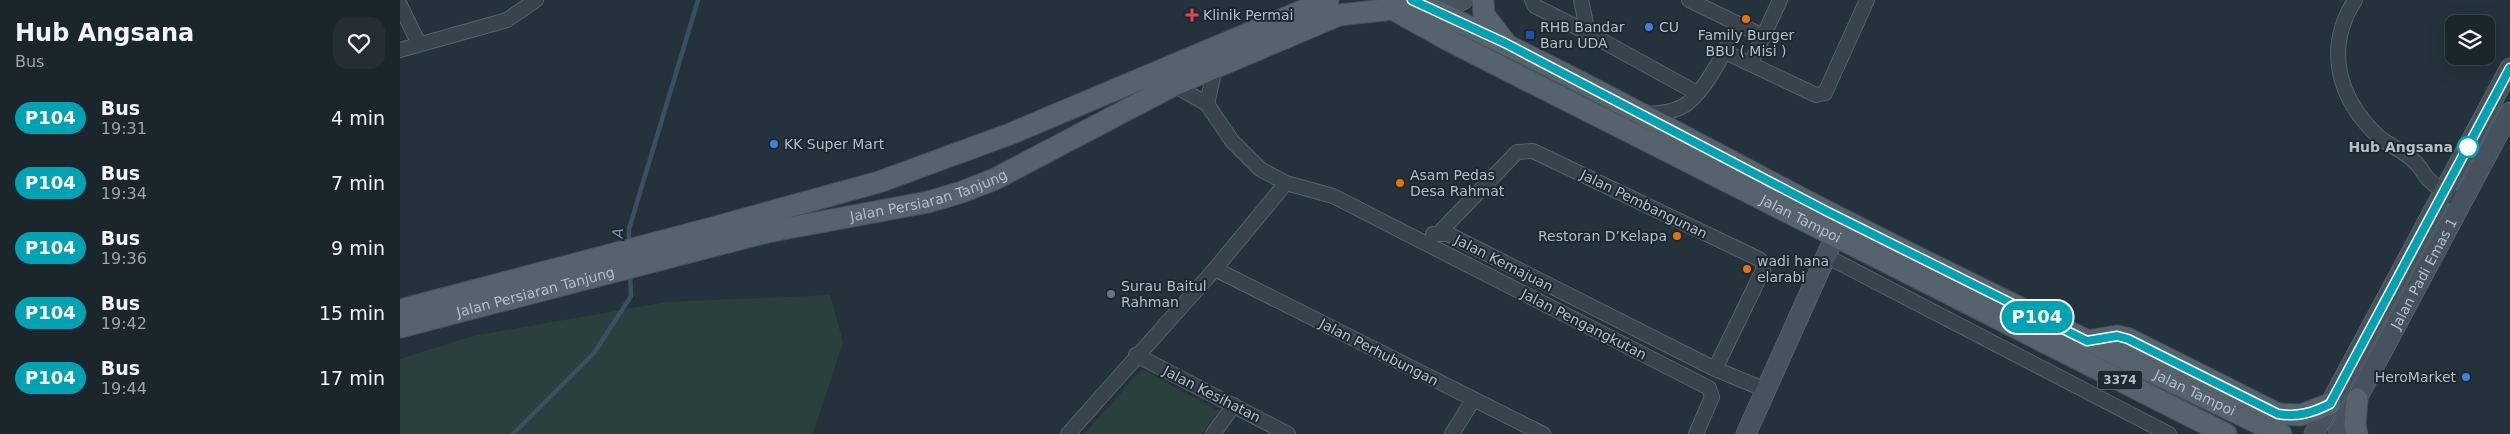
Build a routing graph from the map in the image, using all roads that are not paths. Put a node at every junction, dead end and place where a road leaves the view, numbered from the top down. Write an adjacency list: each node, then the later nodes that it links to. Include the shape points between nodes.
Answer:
1 (536, 0): 21 (street, via 507,20)
2 (1328, 0): 13 (main road, Jalan Persiaran Tanjung)
3 (1463, 0): 14 (street)
4 (1484, 0): 20 (main road, via 1484,15)
5 (1532, 0): 17 (street, via 1535,6)
6 (1581, 0): 17 (street)
7 (1780, 0): 19 (street)
8 (1867, 0): 24 (street, via 1825,93 1816,95)
9 (2355, 0): 35 (street, via 2341,29 2338,49 2338,67 2346,93 2365,122 2385,141 2416,162)
10 (1696, 2): 15 (street)
11 (1394, 3): 14 (main road, Jalan Persiaran Tanjung); 16 (main road, Jalan Persiaran Tanjung, via 1339,15); 18 (main road, Jalan Tampoi / 3374)
12 (400, 5): 21 (street)
13 (1292, 9): 32 (main road, Jalan Persiaran Tanjung, via 1132,84)
14 (1434, 10): 20 (main road, Jalan Tampoi / 3374)
15 (1737, 24): 19 (street); 23 (street)
16 (1313, 27): 18 (main road, via 1349,21 1380,22); 25 (main road, Jalan Persiaran Tanjung)
17 (1588, 33): 28 (street)
18 (1440, 35): 39 (main road, Jalan Tampoi / 3374)
19 (1763, 36): 24 (street)
20 (1505, 43): 31 (main road, Jalan Tampoi / 3374)
21 (419, 44): 22 (street)
22 (400, 50)
23 (1725, 52): 24 (street); 28 (street)
24 (1751, 63)
25 (1215, 68): 27 (main road, Jalan Persiaran Tanjung); 29 (street)
26 (2510, 68): 35 (street, Jalan Padi Emas 1)
27 (1174, 85): 29 (street); 34 (main road, Jalan Persiaran Tanjung, via 995,179)
28 (1697, 93): 31 (street, via 1677,109)
29 (1207, 104): 33 (street, via 1246,157)
30 (2510, 112): 36 (street, Jalan Padi Emas 1)
31 (1638, 114): 39 (main road, Jalan Tampoi / 3374)
32 (948, 157): 34 (main road, via 992,154 1000,159 994,174); 41 (main road, Jalan Persiaran Tanjung, via 836,194)
33 (1286, 183): 38 (street, via 1333,196); 40 (street)
34 (962, 192): 42 (main road, Jalan Persiaran Tanjung, via 928,202 767,232)
35 (2444, 192): 36 (street); 49 (street, Jalan Padi Emas 1)
36 (2463, 203): 47 (street, Jalan Padi Emas 1)
37 (1440, 232): 38 (street, Jalan Kemajuan); 45 (street, Jalan Kemajuan); 45 (street, Jalan Pembangunan, via 1517,152 1524,150 1533,151 1759,259 1763,270)
38 (1415, 238): 56 (street, Jalan Pengangkutan, via 1709,388 1712,397)
39 (1834, 238): 43 (main road, Jalan Tampoi / 3374); 46 (street); 58 (street); 59 (main road, Jalan Tampoi / 3374)
40 (1215, 269): 44 (street); 48 (street, Jalan Perhubungan)
41 (400, 310)
42 (400, 327)
43 (2087, 341): 49 (main road, via 2117,336 2128,339 2278,414 2301,415); 60 (main road, Jalan Tampoi / 3374)
44 (1136, 355): 50 (street, Jalan Kesihatan); 51 (street)
45 (1715, 369): 46 (street, Jalan Kemajuan)
46 (1766, 390): 57 (street)
47 (2357, 399): 62 (street, Jalan Padi Emas 1); 63 (main road)
48 (1473, 400): 54 (street); 55 (street, Jalan Perhubungan)
49 (2330, 404): 61 (street, Jalan Padi Emas 1)
50 (1234, 405): 52 (street); 53 (street, Jalan Kesihatan)
51 (1068, 434)
52 (1213, 434)
53 (1288, 434)
54 (1452, 434)
55 (1543, 434)
56 (1696, 434)
57 (1746, 434)
58 (2169, 434)
59 (2226, 434)
60 (2281, 434)
61 (2314, 434)
62 (2338, 434)
63 (2356, 434)

